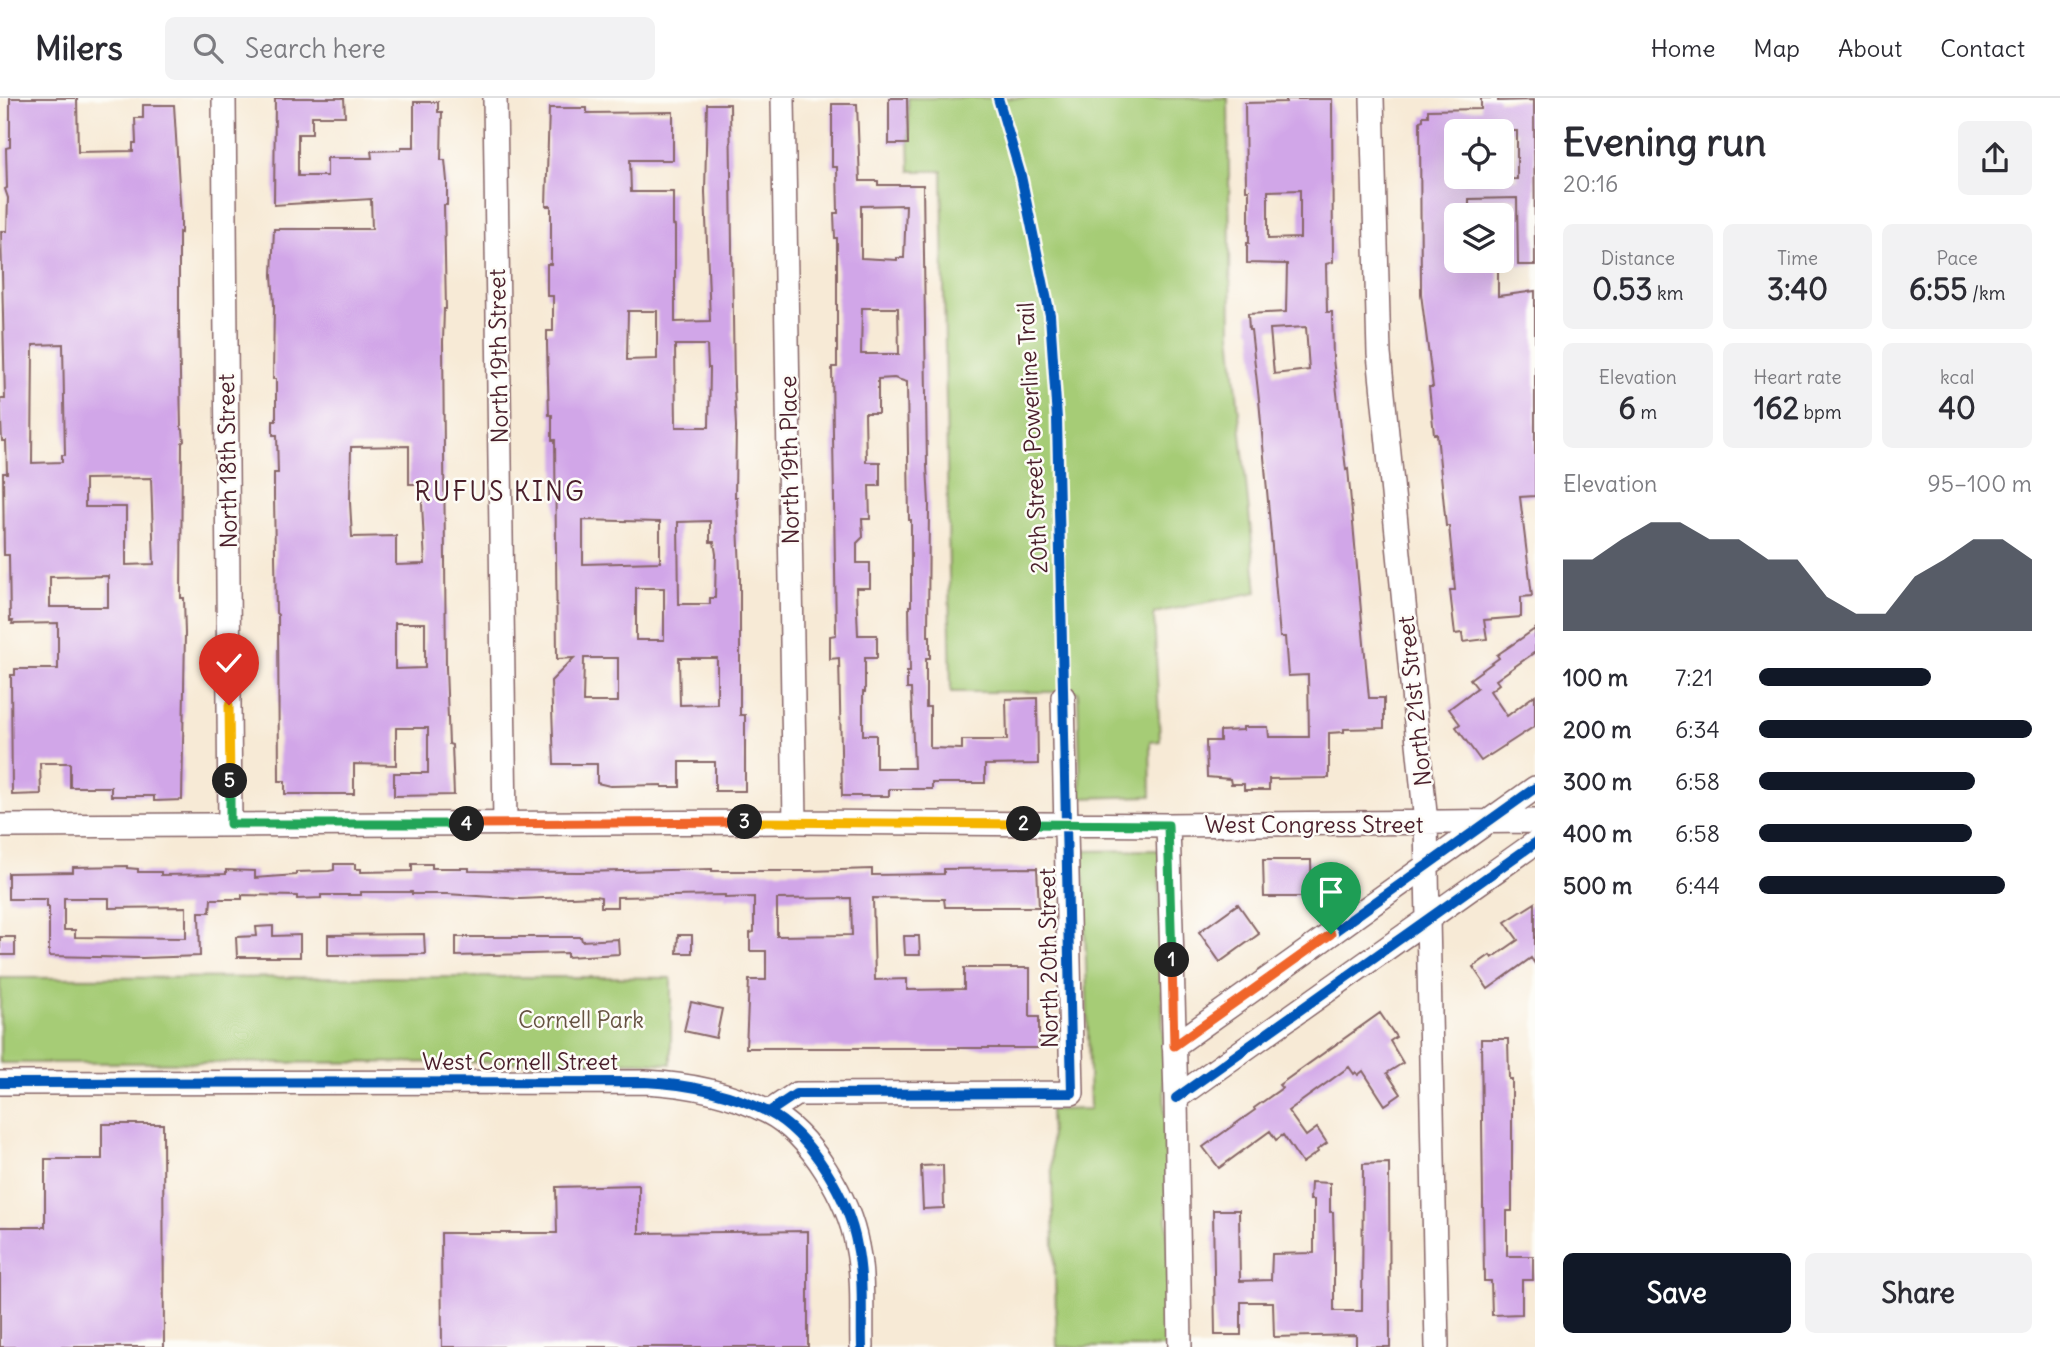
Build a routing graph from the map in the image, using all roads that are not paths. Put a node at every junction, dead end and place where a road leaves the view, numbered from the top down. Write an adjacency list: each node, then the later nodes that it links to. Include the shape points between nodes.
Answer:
1 (224, 98): 11 (street, North 18th Street)
2 (495, 98): 12 (street, North 19th Street)
3 (783, 98): 8 (street, North 19th Place)
4 (1372, 98): 9 (street, North 21st Street, via 1379,354)
5 (1063, 696): 13 (street, North 20th Street)
6 (1535, 788): 10 (street)
7 (1535, 821): 10 (street, West Congress Street)
8 (795, 822): 12 (street, West Congress Street); 13 (street, West Congress Street)
9 (1426, 823): 10 (street, West Congress Street); 14 (street, West Congress Street); 17 (street, North 21st Street)
10 (1486, 823): 17 (street)
11 (230, 824): 12 (street, West Congress Street); 15 (street, West Congress Street)
12 (505, 824)
13 (1066, 825): 14 (street, West Congress Street); 22 (street, North 20th Street, via 1072,1093 796,1094)
14 (1168, 825): 19 (street)
15 (0, 826)
16 (1535, 843): 18 (street)
17 (1426, 866): 18 (street, North 21st Street); 19 (street)
18 (1428, 919): 21 (street); 25 (street, North 21st Street)
19 (1174, 1046): 21 (street)
20 (0, 1083): 22 (street, West Cornell Street, via 645,1082 710,1091)
21 (1176, 1098): 24 (street)
22 (769, 1112): 23 (street, West Cornell Street, via 815,1155 848,1214 858,1248)
23 (862, 1347)
24 (1180, 1347)
25 (1437, 1347)

